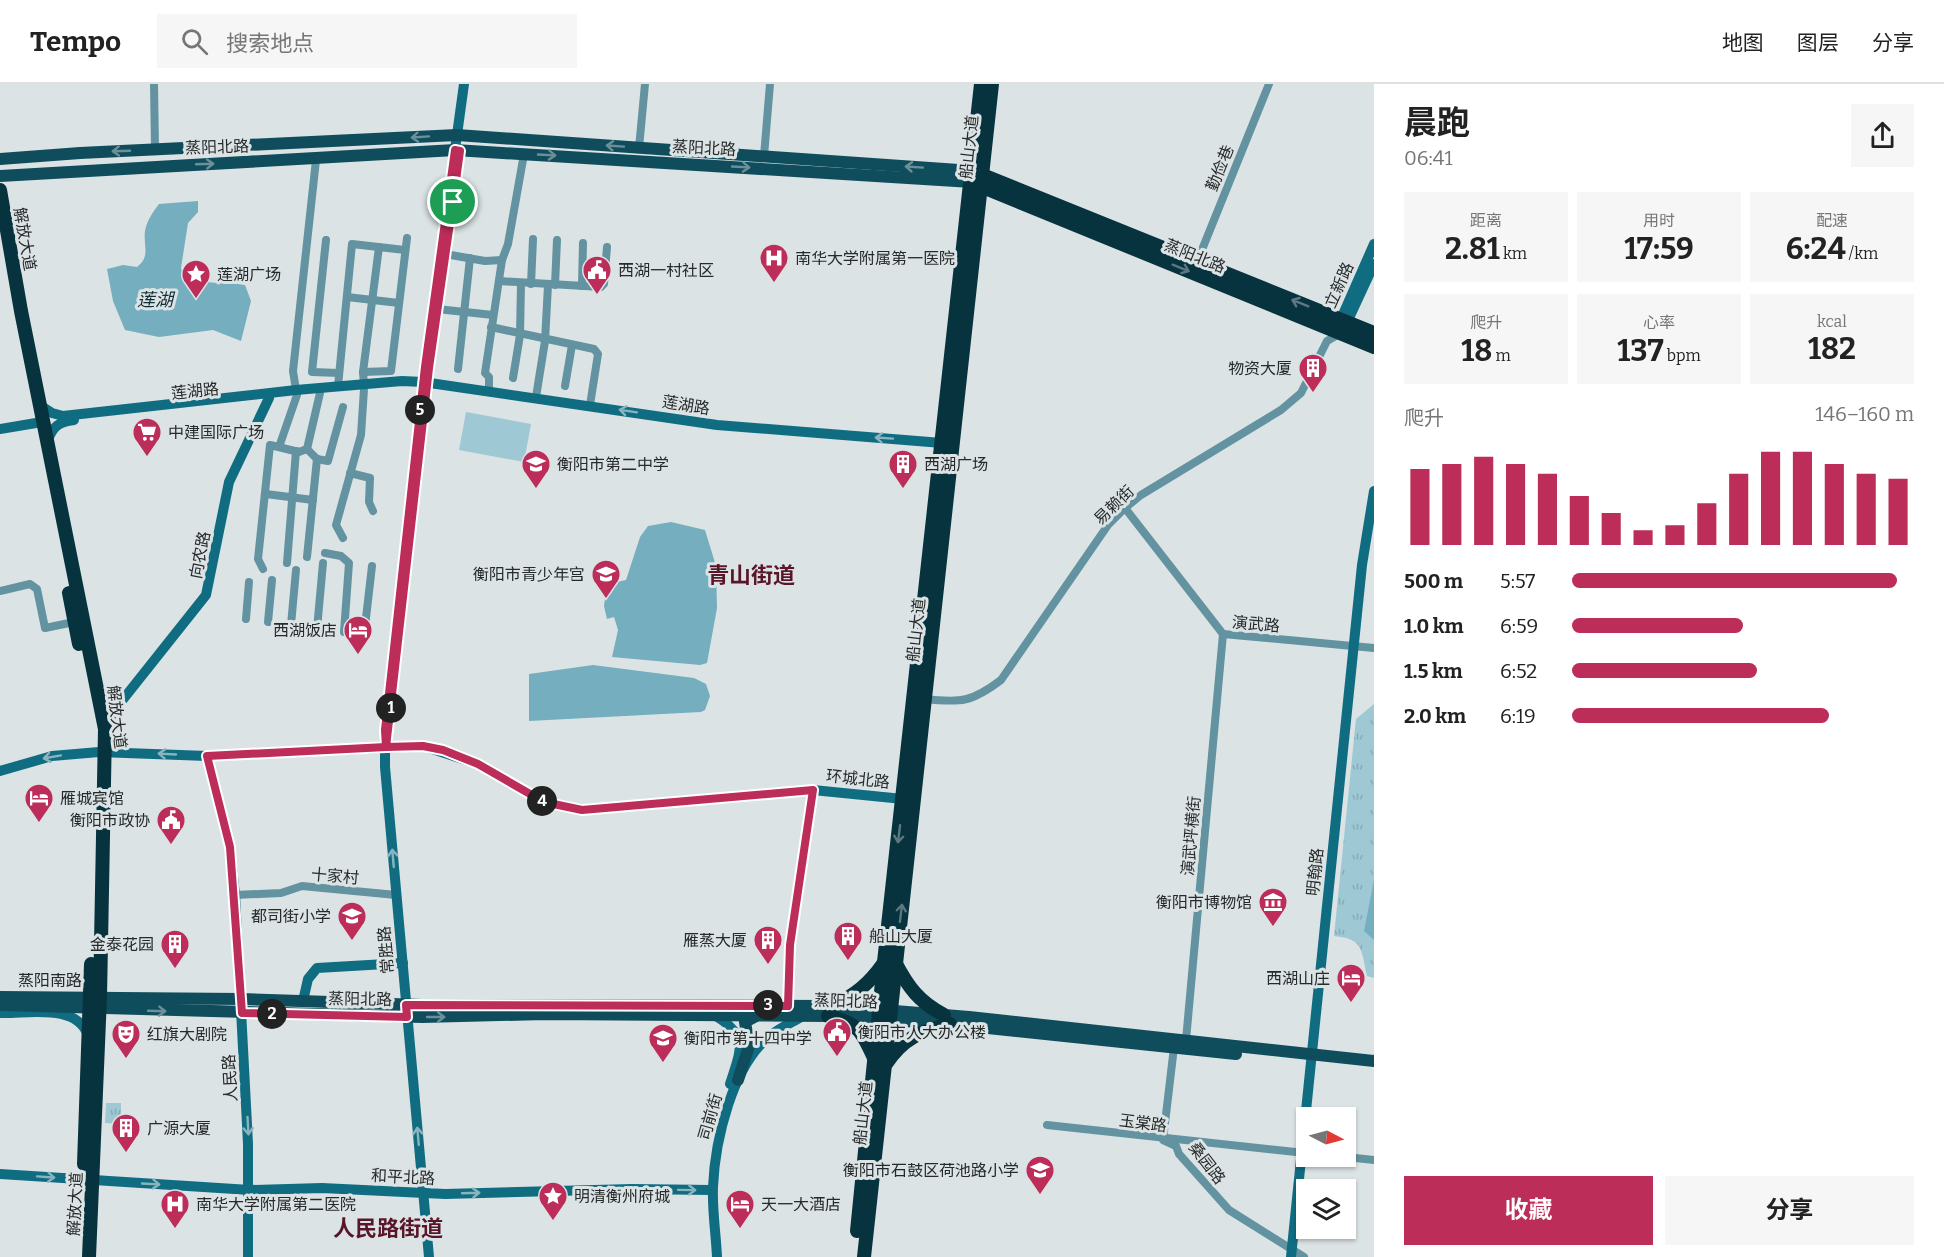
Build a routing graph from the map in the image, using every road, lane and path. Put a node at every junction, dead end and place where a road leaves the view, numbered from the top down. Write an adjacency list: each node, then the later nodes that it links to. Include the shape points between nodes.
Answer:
1 (154, 84): 11 (street)
2 (464, 84): 9 (street, 常胜路)
3 (469, 84): 9 (street, 常胜路)
4 (645, 84): 10 (street)
5 (770, 84): 14 (street)
6 (981, 84): 18 (highway, 船山大道)
7 (992, 84): 18 (highway, 船山大道)
8 (1269, 84): 33 (street, 勤俭巷)
9 (460, 135): 10 (main road, 蒸阳北路, one-way to 9); 11 (main road, 蒸阳北路, one-way to 11); 12 (street, 常胜路)
10 (639, 148): 14 (main road, 蒸阳北路)
11 (155, 149): 15 (main road, 蒸阳北路, one-way to 15)
12 (458, 151): 13 (main road, 蒸阳北路); 16 (main road, 蒸阳北路); 30 (street, 常胜路); 57 (street, 常胜路)
13 (524, 154): 18 (main road, 蒸阳北路, one-way to 18); 32 (street)
14 (764, 156): 18 (main road, 蒸阳北路, one-way to 14)
15 (0, 159)
16 (316, 160): 17 (main road, 蒸阳北路, one-way to 16); 62 (street, via 293,371)
17 (0, 176)
18 (977, 178): 33 (highway, 蒸阳北路); 46 (highway, 蒸阳北路, one-way to 46); 72 (highway, 船山大道); 106 (highway, 船山大道)
19 (0, 190): 67 (highway, 解放大道)
20 (0, 237): 69 (highway, 解放大道)
21 (407, 238): 29 (street)
22 (533, 239): 37 (street)
23 (326, 240): 55 (street, via 312,372)
24 (557, 240): 38 (street)
25 (584, 243): 39 (street)
26 (1374, 244): 46 (street, 立新路)
27 (379, 247): 29 (street); 40 (street, via 352,244); 41 (street)
28 (607, 247): 39 (street, via 604,284)
29 (405, 250): 42 (street)
30 (445, 254): 31 (street); 43 (street, 常胜路)
31 (470, 258): 32 (street); 44 (street)
32 (502, 260): 35 (street)
33 (1197, 262): 46 (highway, 蒸阳北路, one-way to 33)
34 (1374, 264): 46 (street, 立新路)
35 (499, 280): 36 (street); 45 (street)
36 (521, 283): 37 (street); 49 (street)
37 (531, 284): 38 (street)
38 (552, 285): 39 (street); 50 (street)
39 (582, 286)
40 (347, 297): 41 (street); 55 (street)
41 (372, 300): 42 (street); 54 (street)
42 (399, 303): 54 (street, via 391,371)
43 (437, 309): 44 (street); 57 (street, 常胜路)
44 (464, 312): 45 (street); 53 (street)
45 (493, 315): 47 (street)
46 (1343, 325): 48 (highway, 蒸阳北路); 52 (highway, 蒸阳北路); 82 (street, 易赖街, via 1327,341 1301,393 1281,410)
47 (491, 327): 49 (street); 61 (street, via 485,373)
48 (1374, 333)
49 (520, 335): 50 (street); 56 (street)
50 (545, 340): 51 (street); 64 (street)
51 (572, 345): 60 (street); 66 (street, via 594,349 598,354)
52 (1374, 347)
53 (458, 369)
54 (363, 372): 59 (street)
55 (339, 373): 58 (street)
56 (513, 378)
57 (425, 384): 59 (street, 莲湖路); 61 (street, 莲湖路); 108 (street, 常胜路)
58 (338, 386): 59 (street, 莲湖路); 62 (street, 莲湖路)
59 (364, 386): 63 (street, 莲湖路); 77 (street, via 361,435)
60 (565, 386)
61 (489, 390): 64 (street, 莲湖路)
62 (296, 392): 63 (street, 莲湖路); 65 (street, 莲湖路); 67 (street, 莲湖路, via 63,416); 73 (street)
63 (320, 393): 74 (street)
64 (536, 397): 66 (street, 莲湖路)
65 (269, 398): 71 (street, 莲湖路, via 63,421 53,428); 107 (street, 向农路, via 229,482 206,595 113,712)
66 (590, 405): 72 (street, 莲湖路, one-way to 66, via 717,425)
67 (41, 406): 71 (highway, 解放大道)
68 (343, 407): 76 (street, via 328,461)
69 (36, 423): 70 (street); 97 (highway, 解放大道)
70 (0, 429)
71 (48, 440): 107 (highway, 解放大道)
72 (942, 443): 113 (highway, 船山大道)
73 (279, 447): 75 (street); 79 (street, via 270,445)
74 (307, 449): 75 (street); 76 (street)
75 (296, 451): 80 (street)
76 (317, 459): 81 (street)
77 (351, 473): 84 (street, via 370,478 369,502); 85 (street, via 336,525)
78 (1374, 491): 104 (street, 明翰路)
79 (266, 494): 80 (street); 91 (street, via 258,559)
80 (293, 498): 81 (street); 88 (street)
81 (313, 500): 87 (street)
82 (1125, 508): 102 (street, 演武路); 106 (street, 易赖街, via 1108,525 1001,680 980,696 957,703)
83 (1374, 511): 104 (street, 明翰路)
84 (373, 512)
85 (343, 537)
86 (325, 553): 101 (street, via 341,556 349,563)
87 (307, 558)
88 (287, 563)
89 (323, 563): 100 (street)
90 (372, 566): 103 (street)
91 (263, 569)
92 (296, 570): 99 (street)
93 (272, 580): 98 (street)
94 (249, 582): 96 (street)
95 (0, 591): 97 (street, via 30,585 37,589 45,628)
96 (246, 619)
97 (74, 622): 109 (highway, 解放大道)
98 (268, 622)
99 (291, 625)
100 (317, 629)
101 (344, 632)
102 (1223, 634): 104 (street, 演武路); 135 (street, 演武坪横街)
103 (364, 635)
104 (1355, 646): 105 (street, 演武路); 137 (street, 明翰路)
105 (1374, 648)
106 (925, 699): 116 (highway, 船山大道, one-way to 106)
107 (105, 729): 109 (highway, 解放大道)
108 (386, 747): 110 (street, 环城北路); 112 (street, 环城北路, via 443,750 478,764 544,802 582,810); 115 (street, 常胜路, one-way to 108)
109 (102, 752): 110 (street, 环城北路, one-way to 109); 111 (street, 环城北路, one-way to 111, via 52,756); 121 (highway, 解放大道)
110 (207, 756): 114 (street, 人民路, via 230,847)
111 (0, 771)
112 (813, 790): 113 (street, 环城北路); 123 (street, via 790,945)
113 (903, 799): 116 (highway, 船山大道, one-way to 116)
114 (235, 895): 115 (street, 十家村, via 281,892 302,886); 119 (street, 人民路)
115 (396, 895): 117 (street, 常胜路)
116 (889, 962): 125 (highway, via 853,997); 129 (highway, 船山大道); 133 (highway, via 924,1005)
117 (403, 963): 120 (street, via 317,968 308,979); 124 (street, 常胜路)
118 (0, 997): 121 (main road, 蒸阳南路)
119 (242, 999): 120 (main road, 蒸阳北路); 121 (main road, 蒸阳北路); 127 (street, 人民路)
120 (303, 1001): 124 (main road, 蒸阳北路)
121 (94, 1003): 127 (main road, 蒸阳北路, one-way to 127); 128 (main road, 蒸阳南路); 134 (highway, 解放大道); 152 (highway, 解放大道)
122 (0, 1005): 128 (main road, 蒸阳南路)
123 (788, 1006): 124 (main road, 蒸阳北路); 125 (main road, 蒸阳北路)
124 (407, 1011): 127 (main road, 蒸阳北路); 130 (main road, 蒸阳北路, one-way to 130, via 499,1017); 155 (street, 常胜路, one-way to 124)
125 (831, 1011): 129 (main road, 蒸阳北路); 132 (main road, 蒸阳北路); 139 (highway, via 864,1036)
126 (0, 1013): 128 (street)
127 (242, 1013): 153 (street, 人民路, one-way to 153)
128 (19, 1014): 134 (street, via 67,1014 83,1023)
129 (884, 1014): 133 (main road, 蒸阳北路); 139 (highway, 船山大道)
130 (713, 1015): 131 (main road, 蒸阳北路); 154 (street, 司前街, via 738,1033 741,1047 711,1154)
131 (757, 1016): 132 (main road, 蒸阳北路); 141 (main road, via 745,1022 748,1046)
132 (803, 1016): 141 (street, 司前街, via 758,1047)
133 (947, 1019): 135 (main road, 蒸阳北路); 136 (main road, 蒸阳北路); 139 (highway, via 922,1030)
134 (88, 1036): 152 (highway, 解放大道)
135 (1186, 1040): 137 (main road, 蒸阳北路)
136 (1174, 1047): 137 (main road, 蒸阳北路); 145 (street, 桑园路)
137 (1313, 1058): 138 (main road, 蒸阳北路); 140 (main road, 蒸阳北路); 142 (street, 明翰路); 143 (street, 明翰路)
138 (1374, 1061)
139 (880, 1063): 151 (highway, 船山大道)
140 (1374, 1069)
141 (738, 1080): 154 (street, 司前街, via 715,1155)
142 (1308, 1107)
143 (1309, 1107)
144 (1047, 1125): 145 (street, 玉棠路)
145 (1163, 1140): 146 (street, 玉棠路); 156 (street, 桑园路, via 1176,1146 1229,1210)
146 (1296, 1152)
147 (1356, 1158): 148 (street)
148 (1374, 1160)
149 (1303, 1167): 156 (street, 明翰路)
150 (0, 1174): 152 (street, 和平北路, one-way to 152)
151 (868, 1179): 162 (highway); 163 (highway)
152 (88, 1180): 153 (street, 和平北路, one-way to 153); 157 (highway, 解放大道); 158 (highway, 解放大道)
153 (250, 1190): 155 (street, 和平北路, via 322,1188); 159 (street, 人民路)
154 (710, 1190): 155 (street, 和平北路, one-way to 154); 161 (street, 司前街)
155 (424, 1193): 160 (street, 常胜路)
156 (1295, 1254)
157 (80, 1257)
158 (89, 1257)
159 (249, 1257)
160 (429, 1257)
161 (715, 1257)
162 (855, 1257)
163 (864, 1257)

